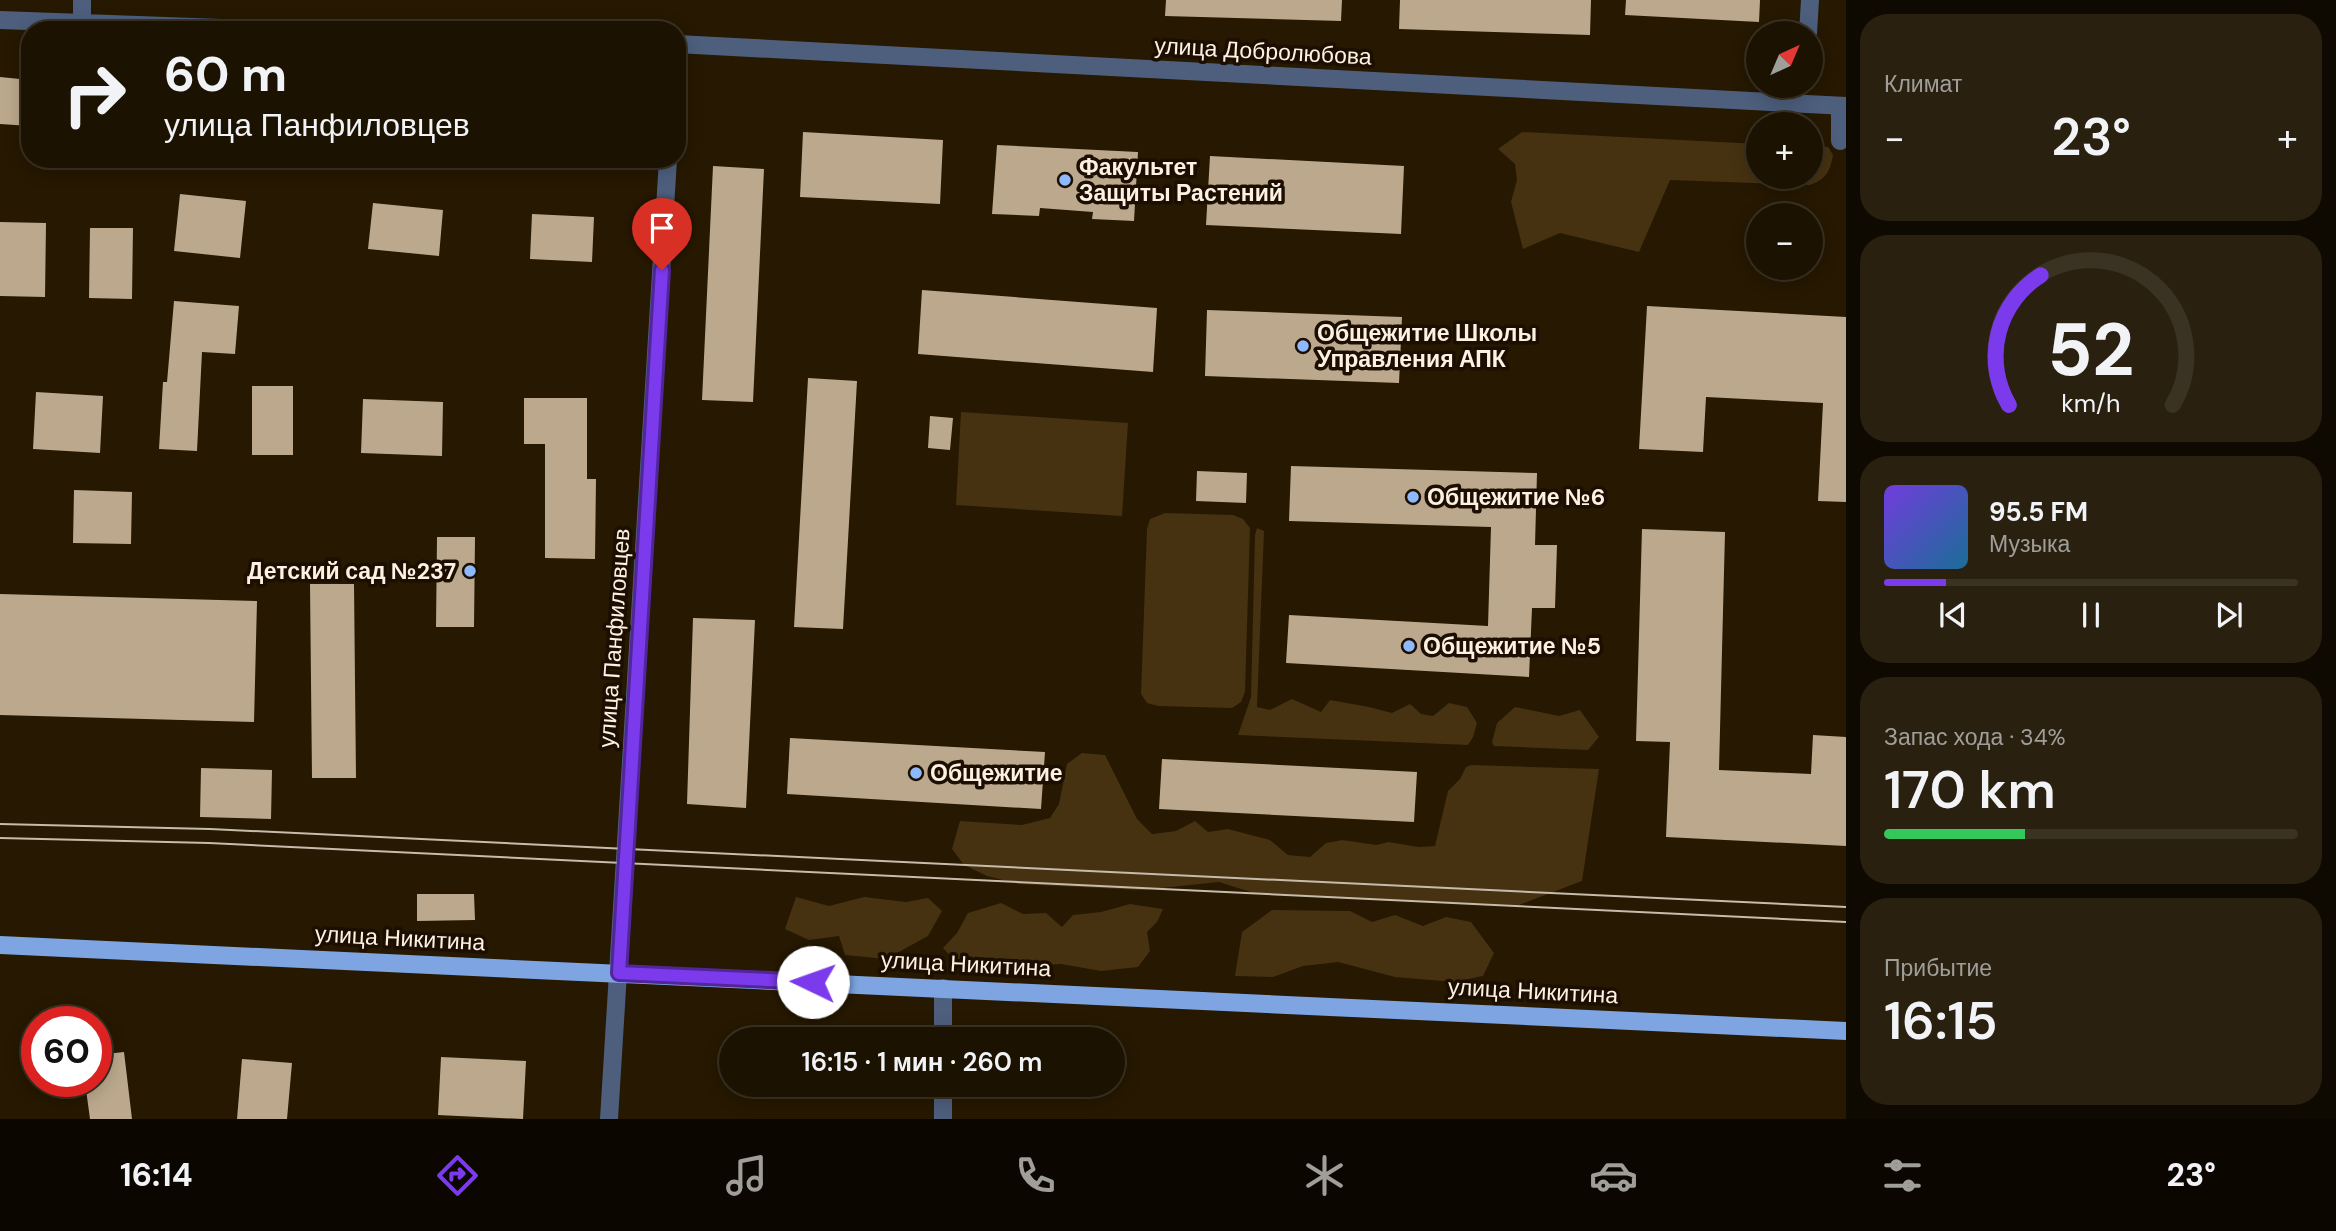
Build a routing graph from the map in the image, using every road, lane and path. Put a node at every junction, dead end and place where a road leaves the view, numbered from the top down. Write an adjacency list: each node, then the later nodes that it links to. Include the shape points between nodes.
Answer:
1 (82, 0): 5 (street)
2 (1810, 0): 6 (street)
3 (0, 20): 4 (street)
4 (27, 21)
5 (82, 21)
6 (1809, 21)
7 (686, 44): 9 (street, улица Добролюбова)
8 (1804, 98): 9 (street)
9 (1804, 104): 10 (street, улица Добролюбова)
10 (1843, 106): 11 (street)
11 (1840, 141)
12 (667, 168): 14 (street, улица Панфиловцев)
13 (0, 944): 14 (main road, улица Никитина)
14 (619, 973): 15 (main road, улица Никитина); 19 (street, улица Панфиловцев)
15 (943, 988): 16 (street); 17 (main road, улица Никитина)
16 (943, 1027)
17 (1846, 1031)
18 (943, 1097): 20 (street)
19 (609, 1119)
20 (943, 1119)

